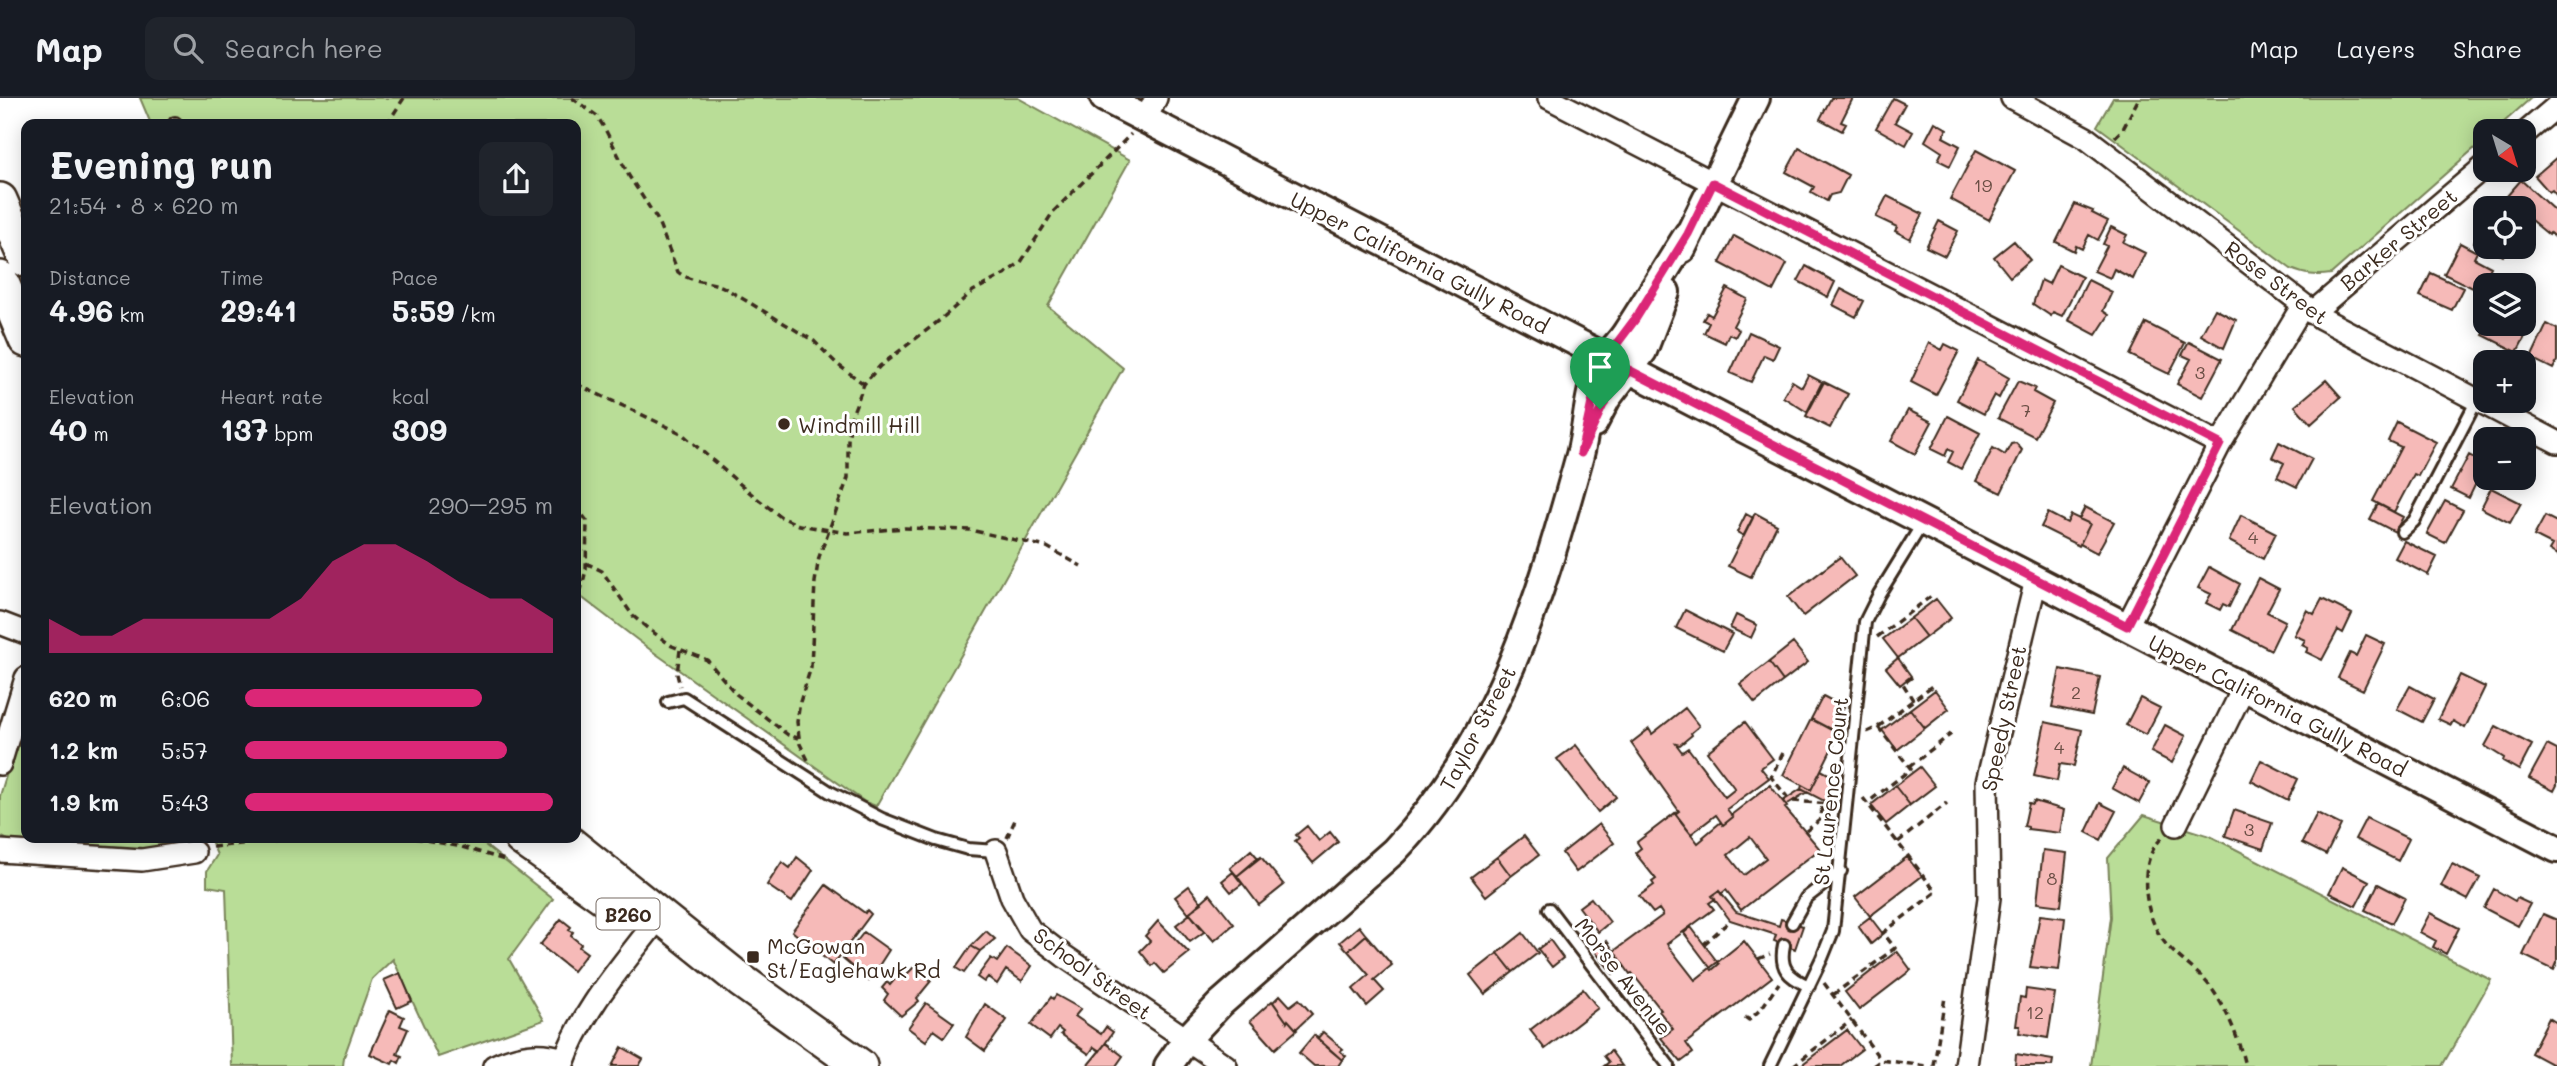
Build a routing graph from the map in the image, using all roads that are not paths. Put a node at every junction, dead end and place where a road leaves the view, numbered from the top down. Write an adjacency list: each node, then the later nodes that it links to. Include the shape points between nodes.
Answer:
1 (1104, 98): 6 (street, Upper California Gully Road)
2 (1549, 98): 9 (street)
3 (1756, 98): 9 (street, Taylor Street)
4 (2012, 98): 14 (street, Rose Street, via 2099,147)
5 (2557, 106): 7 (street)
6 (1151, 109): 16 (street, Upper California Gully Road)
7 (2536, 124)
8 (2473, 176): 14 (street, Barker Street)
9 (1713, 183): 11 (street, Taylor Street); 22 (street)
10 (0, 200): 12 (main road)
11 (1688, 234): 16 (street, Taylor Street); 17 (street, Taylor Street, via 1643,351)
12 (21, 248)
13 (0, 278): 15 (main road)
14 (2308, 309): 18 (street, Rose Street); 22 (street, Barker Street)
15 (21, 328)
16 (1606, 358): 17 (street, Upper California Gully Road); 23 (street, Taylor Street, via 1597,374)
17 (1629, 370): 23 (street, Taylor Street, via 1603,405); 24 (street, Upper California Gully Road)
18 (2473, 398)
19 (2473, 408): 25 (lane, via 2414,521)
20 (2502, 413): 21 (street, Rose Street)
21 (2557, 442)
22 (2220, 444): 28 (street, Barker Street)
23 (1581, 453): 47 (street, Taylor Street, via 1509,671 1443,794 1394,851 1220,1004)
24 (1924, 522): 26 (street, Upper California Gully Road); 41 (lane, St Laurence Court, via 1870,609)
25 (2402, 532)
26 (2036, 580): 28 (street, Upper California Gully Road); 55 (street, Speedy Street, via 1987,782 1989,898)
27 (0, 623): 29 (street)
28 (2127, 626): 30 (street, Upper California Gully Road)
29 (21, 631)
30 (2244, 687): 34 (street); 36 (street, Upper California Gully Road)
31 (21, 695): 33 (street)
32 (668, 702): 39 (lane, via 684,698 830,792 882,819 968,849)
33 (0, 764)
34 (2176, 825)
35 (568, 843): 43 (main road, B260)
36 (2557, 849)
37 (516, 850): 43 (main road, B260)
38 (0, 851): 40 (street, via 142,860)
39 (996, 851): 47 (street, School Street, via 1030,930)
40 (194, 852)
41 (1840, 871): 44 (lane, via 1806,898); 46 (lane, St Laurence Court, via 1833,931)
42 (1549, 909): 53 (lane, Morse Avenue)
43 (655, 922): 48 (street, via 597,996); 50 (main road, B260)
44 (1792, 923)
45 (1784, 945): 46 (lane, via 1782,961 1787,973)
46 (1809, 985): 54 (lane, St Laurence Court)
47 (1187, 1039): 51 (street, Taylor Street); 52 (street, School Street)
48 (563, 1062): 49 (street, via 550,1055 526,1055)
49 (494, 1066)
50 (860, 1066)
51 (1168, 1066)
52 (1226, 1066)
53 (1669, 1066)
54 (1770, 1066)
55 (1966, 1066)

